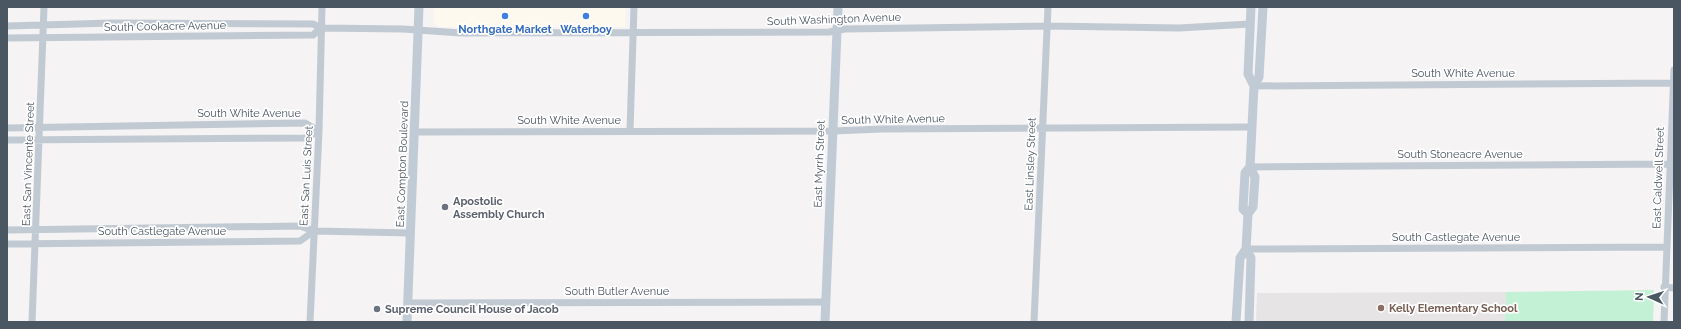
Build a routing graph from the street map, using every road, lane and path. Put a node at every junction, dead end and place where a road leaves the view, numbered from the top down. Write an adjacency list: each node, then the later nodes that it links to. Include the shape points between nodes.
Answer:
1 (44, 7): 11 (street, East San Vincente Street)
2 (322, 7): 13 (street, East San Luis Street)
3 (419, 7): 14 (main road, East Compton Boulevard)
4 (634, 7): 16 (street)
5 (838, 7): 15 (main road, East Myrrh Street)
6 (1048, 7): 12 (street, East Linsley Street)
7 (1251, 7): 9 (main road)
8 (1263, 7): 21 (main road, via 1260,77)
9 (1250, 24): 12 (street, South Washington Avenue, via 1178,28); 21 (main road, via 1248,74)
10 (7, 26): 11 (street, South Cookacre Avenue)
11 (43, 26): 13 (street, South Cookacre Avenue, via 112,23 313,24); 18 (street, East San Vincente Street)
12 (1047, 26): 15 (street, South Washington Avenue); 26 (street, East Linsley Street)
13 (321, 28): 14 (street, South Cookacre Avenue); 18 (street, South Cookacre Avenue, via 313,35); 28 (street, East San Luis Street)
14 (418, 31): 16 (street, South Washington Avenue); 30 (main road, East Compton Boulevard)
15 (837, 31): 16 (street, South Washington Avenue); 29 (main road, East Myrrh Street)
16 (634, 32): 27 (street)
17 (7, 38): 18 (street, South Cookacre Avenue)
18 (42, 38): 23 (street, East San Vincente Street)
19 (1674, 70): 20 (street, East Caldwell Street)
20 (1673, 83): 21 (street, South White Avenue); 22 (street, East Caldwell Street)
21 (1254, 86): 24 (main road)
22 (1673, 122): 33 (street, East Caldwell Street)
23 (40, 126): 25 (street, South White Avenue); 28 (street, South White Avenue, via 305,123); 31 (street, East San Vincente Street)
24 (1252, 127): 26 (street, South White Avenue); 34 (main road)
25 (7, 128)
26 (1043, 129): 29 (street, South White Avenue); 53 (street, East Linsley Street)
27 (630, 130): 29 (street, South White Avenue); 30 (street, South White Avenue)
28 (319, 131): 31 (street, via 305,138); 38 (street, East San Luis Street)
29 (833, 131): 46 (main road, East Myrrh Street)
30 (415, 132): 39 (main road, East Compton Boulevard)
31 (40, 139): 32 (street); 36 (street, East San Vincente Street)
32 (7, 140)
33 (1670, 164): 34 (street, South Stoneacre Avenue); 35 (street, East Caldwell Street)
34 (1250, 167): 43 (main road, via 1255,177 1253,207 1248,214)
35 (1671, 206): 42 (street, East Caldwell Street)
36 (36, 229): 37 (street, South Castlegate Avenue); 38 (street, South Castlegate Avenue, via 300,226); 40 (street, East San Vincente Street)
37 (7, 230)
38 (314, 232): 39 (street, South Castlegate Avenue); 40 (street, South Castlegate Avenue, via 300,241); 50 (street, East San Luis Street)
39 (411, 233): 47 (main road, East Compton Boulevard)
40 (35, 243): 41 (street, South Castlegate Avenue); 49 (street, East San Vincente Street)
41 (7, 244)
42 (1666, 247): 43 (street, South Castlegate Avenue); 44 (street, East Caldwell Street)
43 (1246, 249): 54 (main road, via 1240,258); 55 (main road, via 1251,258)
44 (1664, 288): 45 (street); 48 (street, East Caldwell Street)
45 (1674, 288)
46 (826, 302): 47 (street, South Butler Avenue); 52 (main road, East Myrrh Street)
47 (409, 303): 51 (main road, East Compton Boulevard)
48 (1664, 321)
49 (32, 322)
50 (310, 322)
51 (407, 322)
52 (825, 322)
53 (1034, 322)
54 (1236, 322)
55 (1248, 322)

